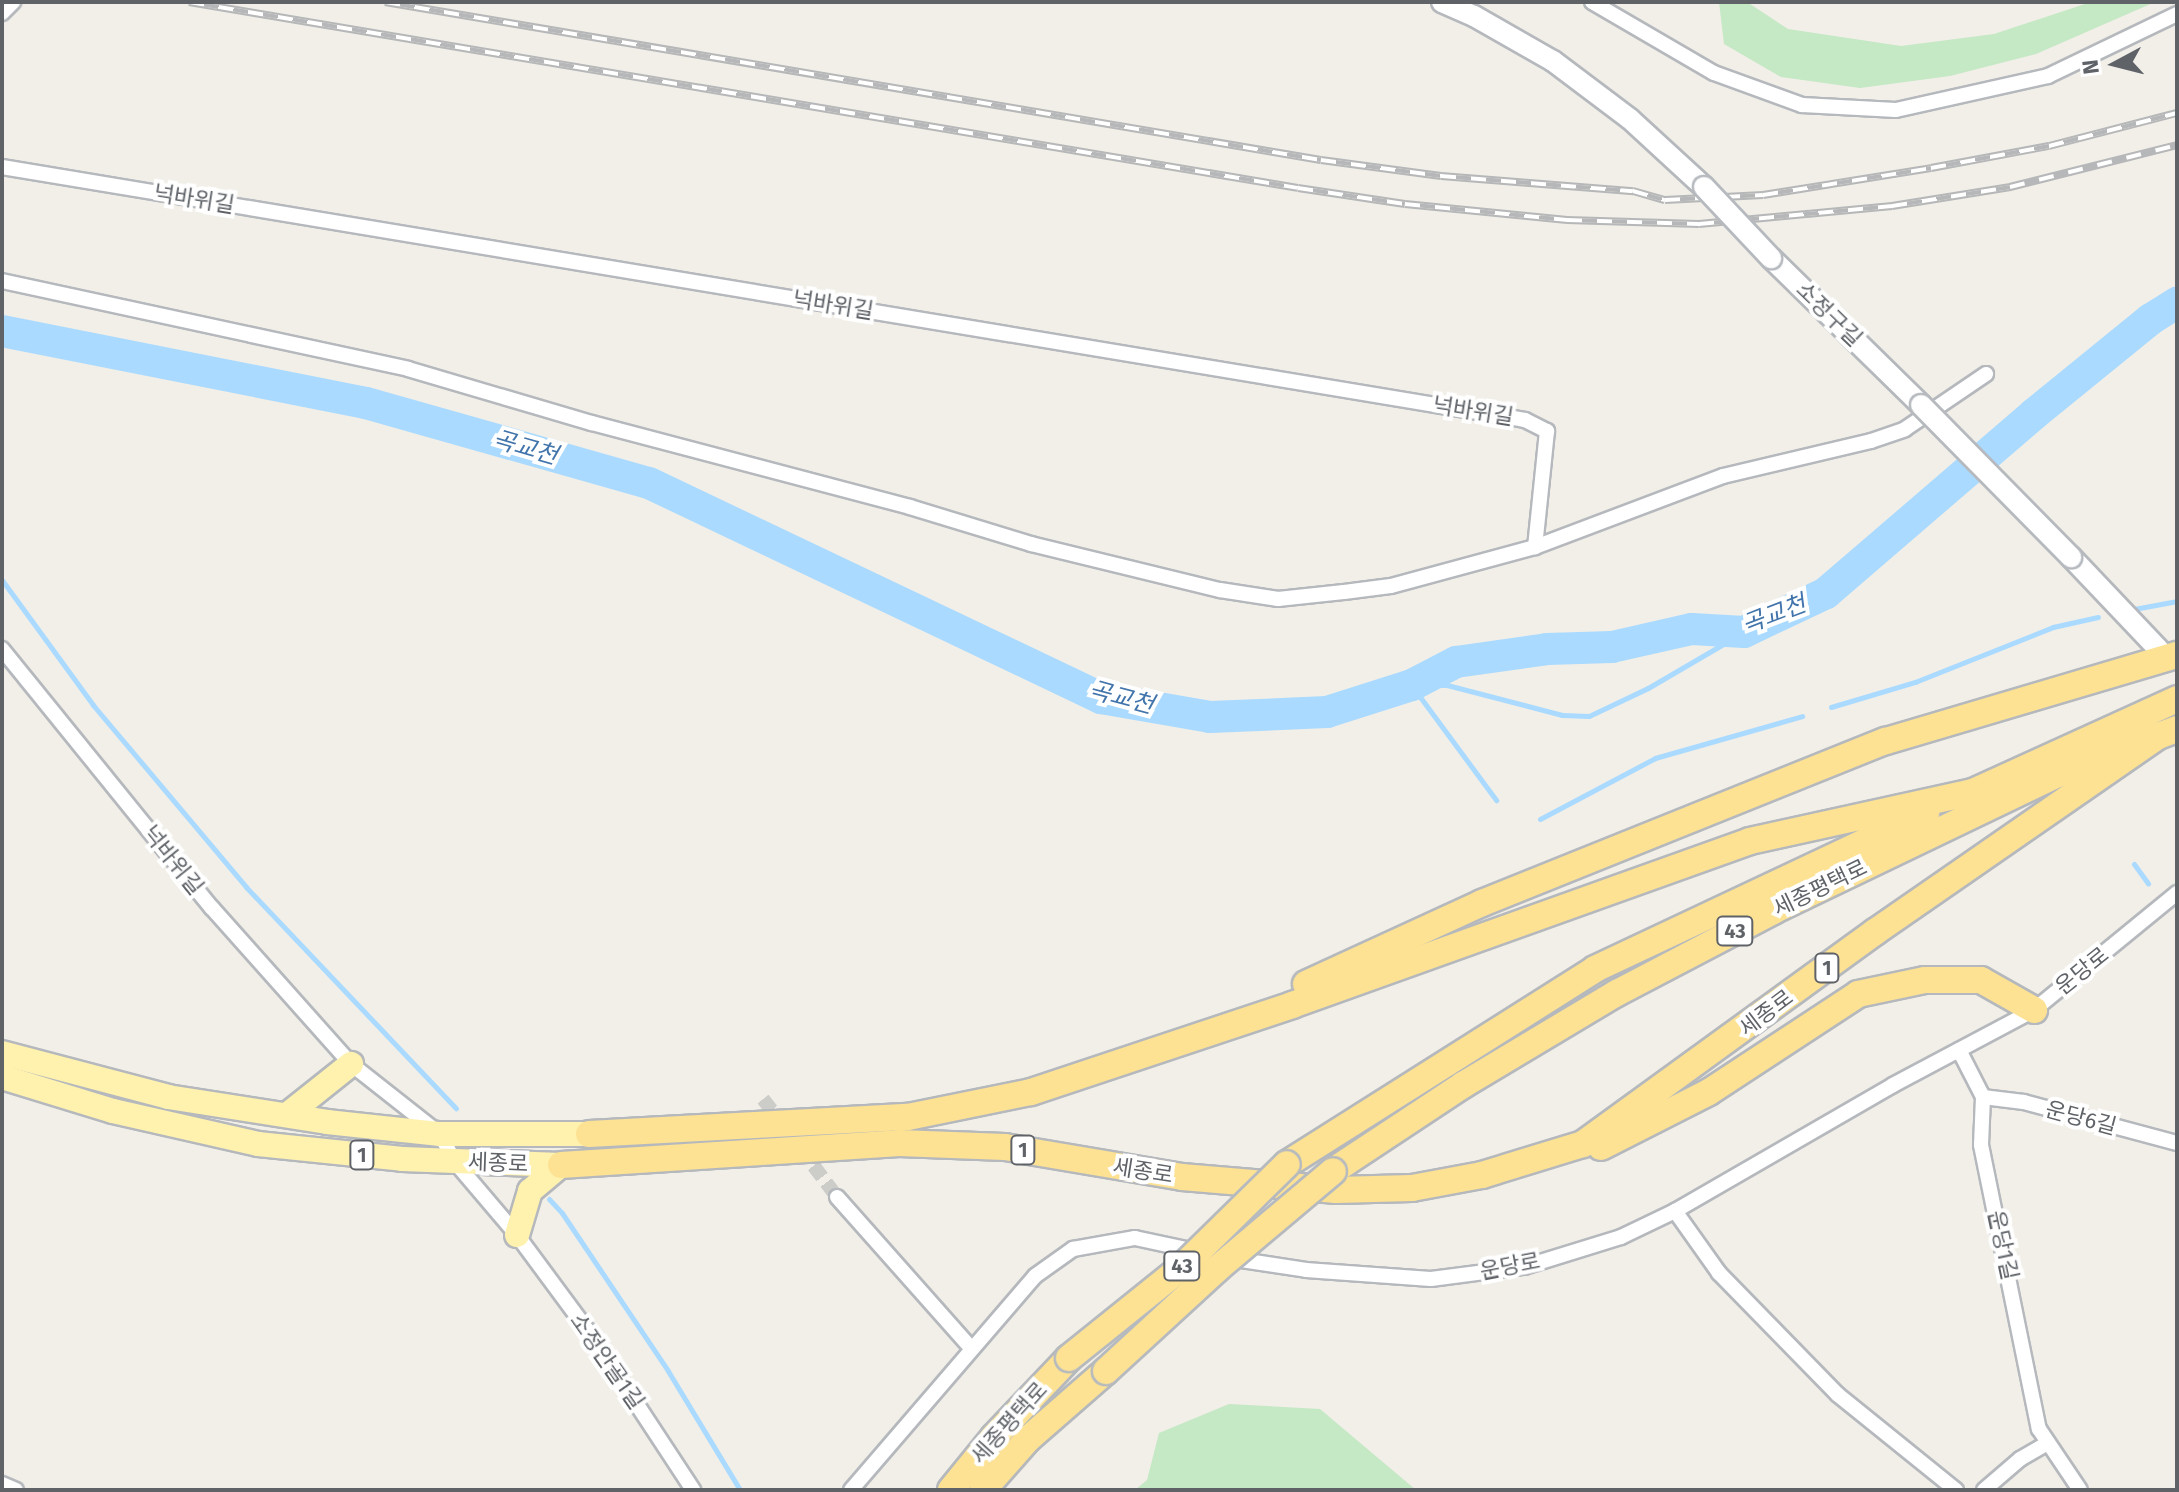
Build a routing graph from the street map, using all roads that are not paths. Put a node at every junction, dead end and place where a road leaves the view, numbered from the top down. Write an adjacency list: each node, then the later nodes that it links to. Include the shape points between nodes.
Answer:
1 (1442, 2): 9 (street, 소정구길, bridge, via 1553,61 1630,119 1704,187)
2 (1592, 2): 3 (street, via 1714,73 1802,105 1896,110 2048,76)
3 (2177, 14)
4 (2, 167): 7 (street, 넉바위길, via 1525,420 1547,431)
5 (2, 281): 7 (street, via 363,357 1031,544 1220,590 1278,599 1391,586)
6 (1986, 374): 7 (street, via 1905,429 1723,476)
7 (1535, 547)
8 (2, 649): 18 (street, 넉바위길, via 212,908)
9 (2173, 662): 15 (highway, via 1886,741 1482,903)
10 (2177, 699): 12 (highway, 세종로 / 1)
11 (2168, 732): 27 (highway, 세종로 / 1, via 1875,932 1583,1144); 38 (highway, 세종평택로 / 43, bridge, via 2060,773 1773,911 1617,993 1463,1085 1333,1171 1218,1268 1028,1439)
12 (1973, 792): 15 (highway, 세종로 / 1, via 1750,841); 37 (highway, 세종평택로 / 43, bridge, via 1595,969 1287,1164 1181,1268 1069,1358)
13 (2177, 893): 14 (street, 운당로)
14 (2034, 1010): 16 (street, 운당로); 27 (highway, via 1981,980 1925,980 1858,994 1709,1092 1584,1157)
15 (1174, 1046): 23 (highway, 세종로 / 1, via 1031,1092 908,1117)
16 (1959, 1050): 20 (street, 운당1길); 29 (street, 운당로)
17 (2, 1053): 21 (main road, 세종로 / 1, via 168,1097)
18 (351, 1064): 21 (main road); 22 (street, 넉바위길)
19 (2, 1077): 25 (main road, 세종로 / 1, via 113,1111 258,1144)
20 (1983, 1097): 24 (street, 운당6길, via 2024,1102); 32 (street, 운당1길, via 1981,1145 2039,1429)
21 (287, 1115): 22 (main road, 세종로 / 1)
22 (440, 1134): 23 (main road, 세종로 / 1); 25 (street, 소정안골1길)
23 (589, 1134)
24 (2177, 1143)
25 (455, 1162): 26 (main road, 세종로 / 1); 30 (street, 소정안골1길)
26 (561, 1165): 27 (highway, 세종로 / 1, via 899,1143 1005,1147 1182,1177 1336,1190 1412,1188); 30 (main road, via 530,1191)
27 (1482, 1175)
28 (837, 1197): 31 (street)
29 (1675, 1211): 31 (street, 운당로, via 1621,1237 1524,1267 1431,1279 1263,1265 1135,1238 1073,1249 1035,1276); 39 (street, via 1719,1273 1837,1394)
30 (517, 1235): 35 (street, 소정안골1길, via 594,1339)
31 (972, 1349): 36 (street, 운당로)
32 (2048, 1443): 40 (street); 41 (street, 운당1길)
33 (2, 1484): 34 (street)
34 (16, 1490)
35 (693, 1490)
36 (851, 1490)
37 (951, 1490)
38 (983, 1490)
39 (1956, 1490)
40 (1984, 1490)
41 (2080, 1490)

